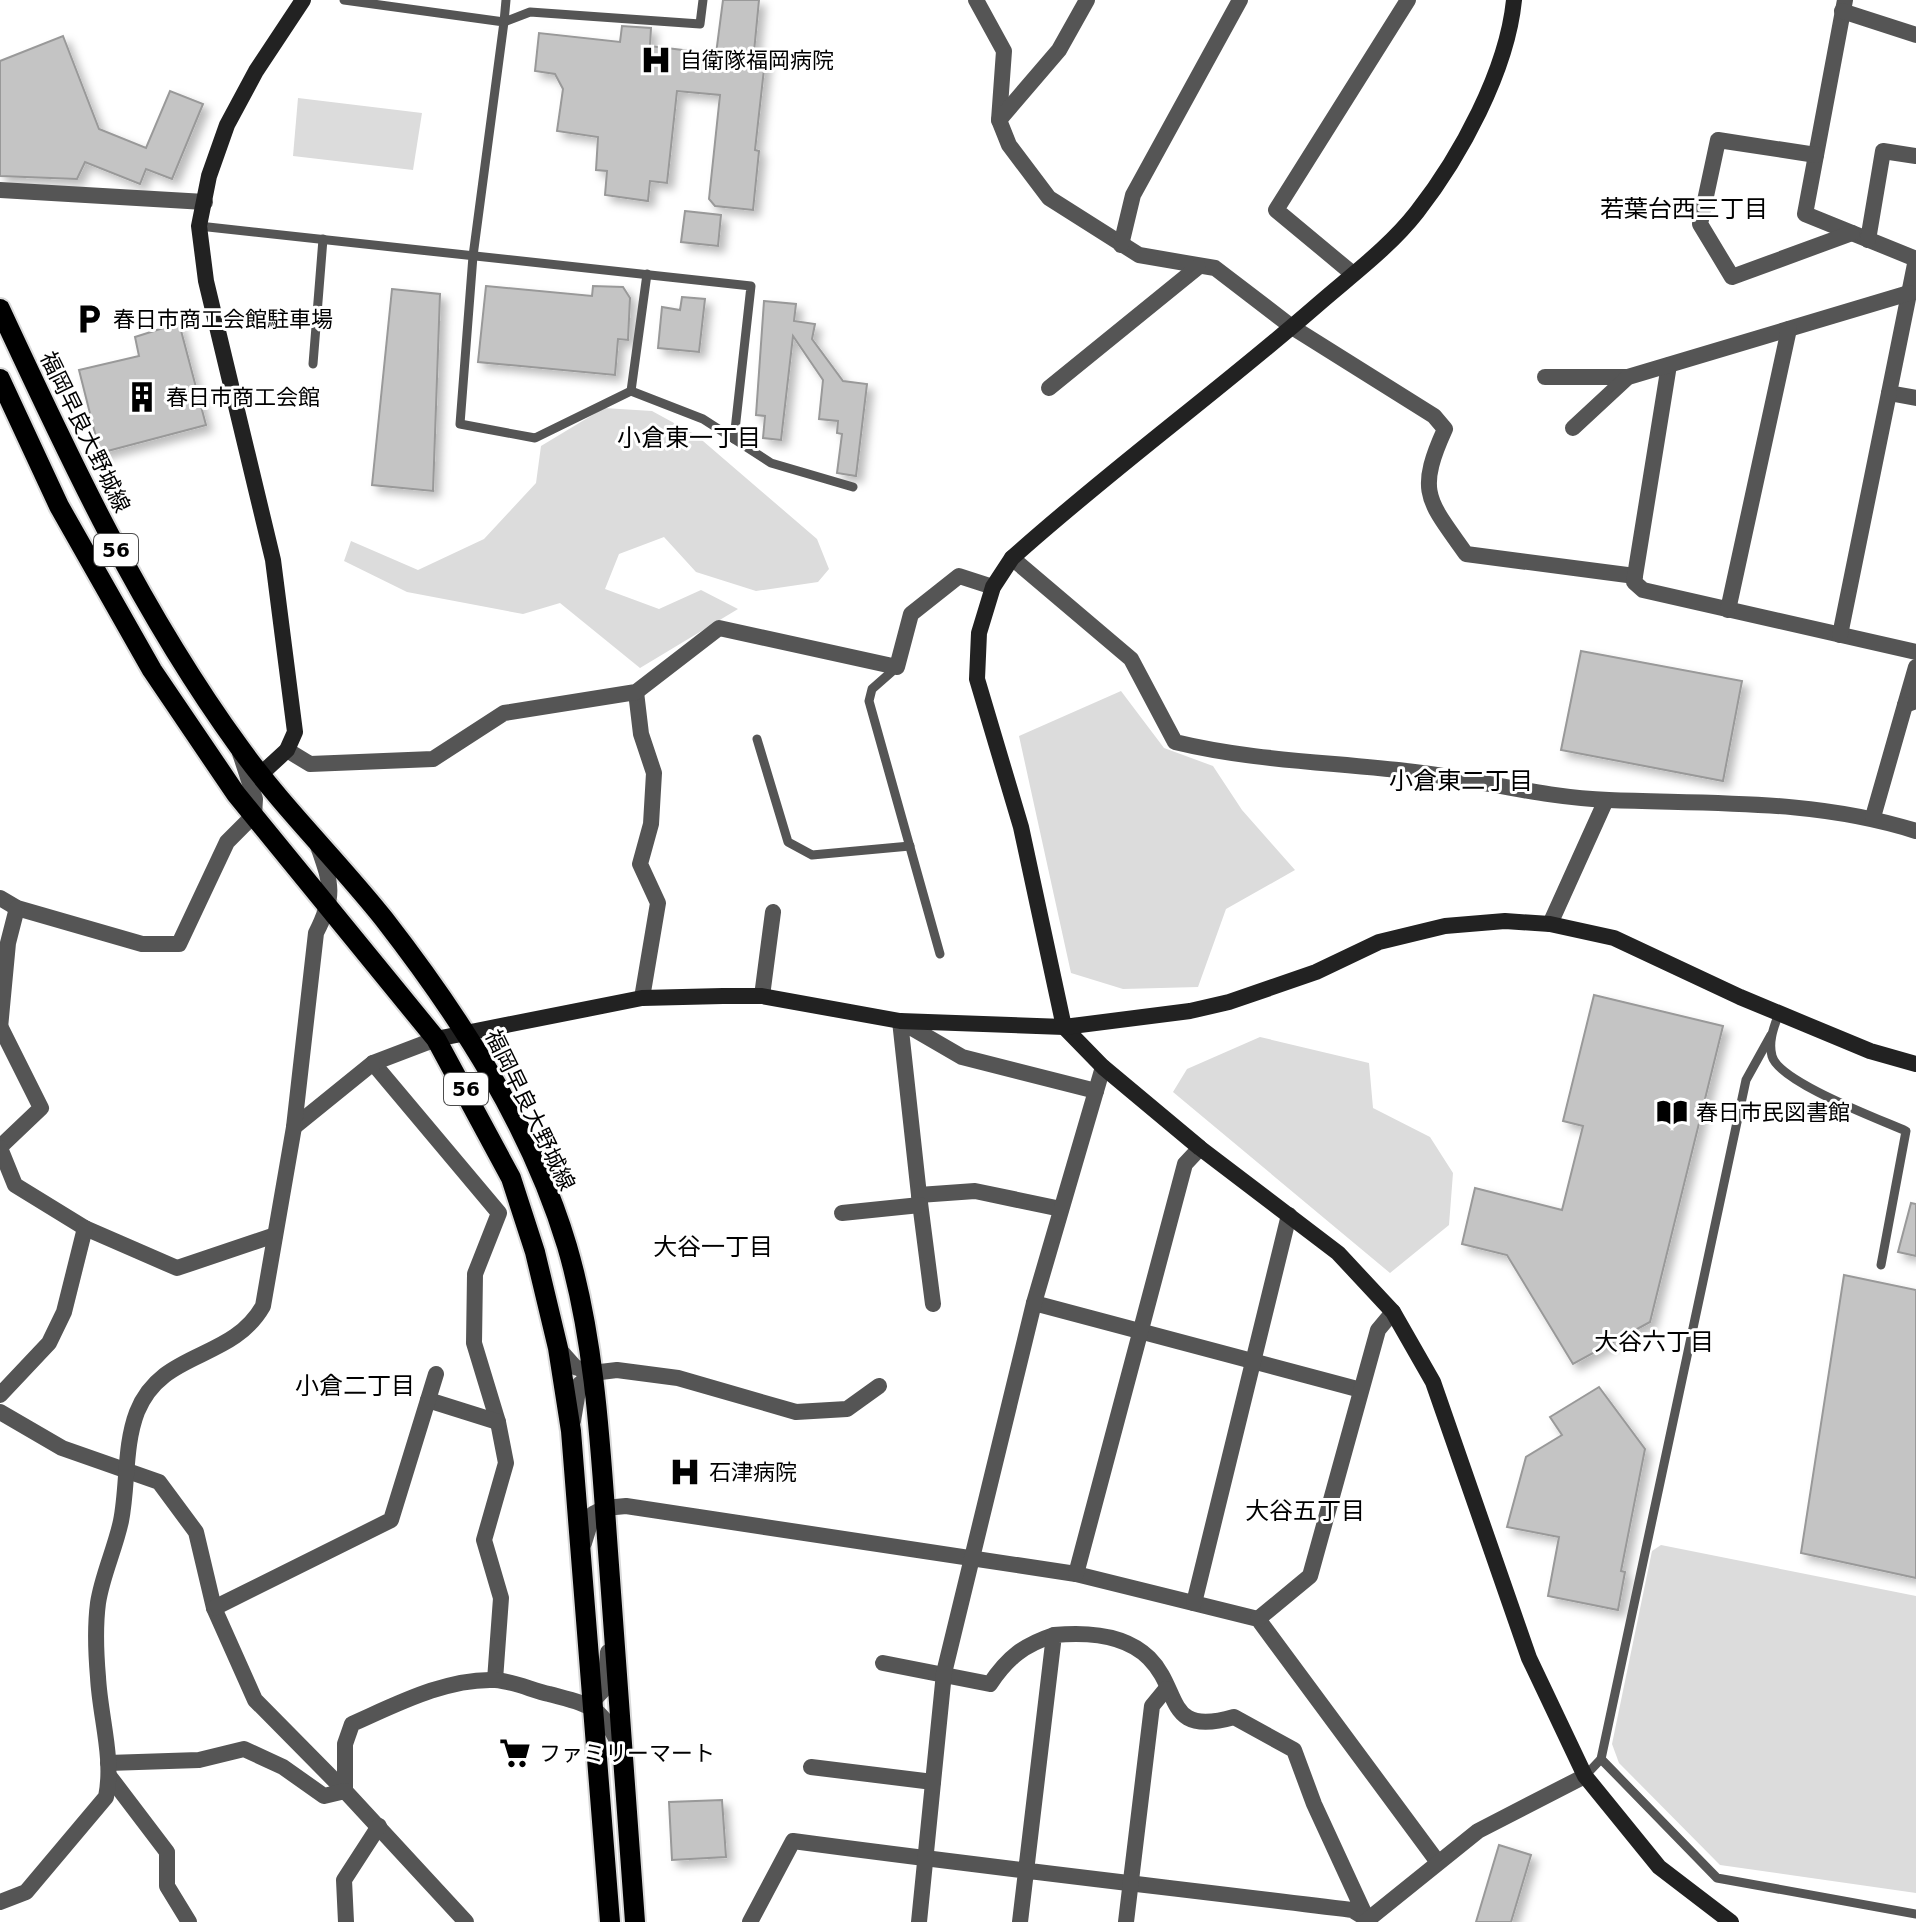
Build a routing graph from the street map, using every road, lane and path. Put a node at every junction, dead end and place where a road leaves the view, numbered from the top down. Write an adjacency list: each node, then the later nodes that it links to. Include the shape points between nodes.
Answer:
1 (303, 0): 17 (street, via 227,125)
2 (344, 0): 11 (lane)
3 (506, 0): 11 (lane)
4 (703, 0): 11 (lane, via 700,24 530,12)
5 (976, 0): 13 (street, via 1004,51)
6 (1087, 0): 13 (street, via 1059,50)
7 (1240, 0): 21 (street, via 1133,195)
8 (1408, 0): 26 (street, via 1276,210)
9 (1514, 0): 26 (street, via 1491,80 1457,157 1415,215)
10 (1844, 6): 12 (street); 14 (street)
11 (504, 22): 22 (lane)
12 (1916, 35)
13 (999, 120): 21 (street, via 1009,145 1049,198)
14 (1816, 155): 19 (street, via 1805,214); 19 (street, via 1718,140 1700,224 1732,277)
15 (1916, 156): 19 (street, via 1883,151)
16 (0, 190): 17 (street)
17 (205, 202): 18 (street)
18 (199, 226): 20 (lane); 55 (street, via 206,281 273,560 295,732)
19 (1860, 237): 23 (street)
20 (323, 239): 22 (lane); 31 (lane)
21 (1121, 245): 24 (street, via 1139,255)
22 (473, 256): 25 (lane); 37 (lane, via 460,424 535,438)
23 (1916, 259): 27 (street)
24 (1198, 267): 29 (street, via 1215,268); 36 (street)
25 (647, 274): 37 (lane); 41 (lane, via 751,286)
26 (1353, 274): 29 (street)
27 (1909, 293): 30 (street); 38 (street)
28 (0, 309): 54 (main road, 福岡早良大野城線 / 56, via 85,492 151,616)
29 (1292, 327): 43 (street); 44 (street, via 1434,416 1445,429 1429,465 1430,503 1466,554)
30 (1789, 329): 32 (street); 46 (street)
31 (313, 364)
32 (1669, 365): 34 (street); 44 (street)
33 (1545, 377): 34 (street)
34 (1628, 377): 40 (street)
35 (0, 379): 58 (main road, 56, via 96,576 152,670)
36 (1049, 388)
37 (631, 391): 41 (lane, via 703,419)
38 (1889, 393): 39 (street); 47 (street)
39 (1916, 398)
40 (1573, 428)
41 (734, 439): 42 (lane, via 771,463)
42 (853, 487)
43 (1012, 558): 45 (street); 57 (street, via 1131,659 1175,742 1226,754 1421,773)
44 (1635, 576): 46 (street, via 1643,590)
45 (993, 587): 49 (street, via 959,576 911,614); 73 (street, via 979,633 977,679 1021,827)
46 (1728, 610): 47 (street)
47 (1840, 635): 48 (street)
48 (1916, 652)
49 (897, 667): 51 (street, via 719,628); 62 (lane, via 872,689 869,701)
50 (1916, 667): 52 (street)
51 (636, 692): 55 (street, via 504,713 433,759 310,764); 70 (street, via 641,734 654,773 651,824 640,864 658,903)
52 (1910, 703): 59 (street)
53 (757, 739): 62 (lane, via 788,842 812,855)
54 (237, 745): 56 (main road, 福岡早良大野城線 / 56); 58 (street, via 255,799)
55 (287, 750): 56 (street)
56 (260, 775): 61 (main road, 福岡早良大野城線 / 56)
57 (1606, 800): 59 (street, via 1777,803); 67 (street)
58 (254, 815): 64 (main road, 56); 65 (street, via 227,842 179,944 142,944)
59 (1873, 817): 60 (street)
60 (1916, 831)
61 (317, 842): 64 (street, via 332,887); 75 (main road, 福岡早良大野城線 / 56, via 382,917)
62 (910, 846): 68 (lane)
63 (0, 898): 65 (street)
64 (329, 907): 77 (main road, 56); 82 (street, via 316,933)
65 (17, 908): 74 (street, via 8,943)
66 (773, 912): 69 (street)
67 (1550, 924): 71 (street, via 1614,938); 73 (street, via 1445,926 1379,942 1251,996 1190,1011)
68 (940, 954)
69 (762, 996): 70 (street); 72 (street)
70 (642, 998): 75 (street)
71 (1779, 1013): 76 (lane); 79 (street)
72 (900, 1021): 73 (street); 81 (street, via 962,1057); 86 (street)
73 (1064, 1027): 80 (street)
74 (0, 1028): 84 (street, via 41,1108)
75 (465, 1032): 77 (street); 99 (main road, 福岡早良大野城線 / 56, via 537,1169 567,1246)
76 (1771, 1035): 83 (lane, via 1773,1058 1789,1076); 125 (lane, via 1746,1080)
77 (436, 1039): 78 (street); 97 (main road, 56, via 511,1178)
78 (373, 1063): 82 (street); 106 (street, via 499,1213 475,1274 474,1343)
79 (1916, 1064)
80 (1103, 1067): 81 (street); 85 (street)
81 (1096, 1091): 87 (street)
82 (294, 1127): 91 (street)
83 (1911, 1132): 92 (lane)
84 (0, 1147): 90 (street, via 15,1185)
85 (1200, 1148): 89 (street); 96 (street, via 1185,1164)
86 (919, 1200): 87 (street, via 975,1191); 88 (street); 94 (street)
87 (1061, 1209): 93 (street)
88 (842, 1213)
89 (1289, 1215): 95 (street, via 1338,1253); 98 (street)
90 (85, 1228): 91 (street, via 177,1268); 103 (street, via 64,1312 49,1343)
91 (275, 1235): 108 (street, via 263,1306 252,1326 229,1343 180,1363 153,1385 137,1413)
92 (1881, 1265)
93 (1034, 1303): 96 (street); 111 (street)
94 (933, 1304)
95 (1393, 1312): 102 (street, via 1378,1330); 128 (street, via 1433,1382 1529,1658)
96 (1139, 1331): 98 (street); 113 (street)
97 (558, 1348): 99 (street, via 575,1367); 107 (main road, 56)
98 (1251, 1360): 102 (street); 114 (street)
99 (592, 1373): 101 (street, via 617,1370 678,1378 796,1412 847,1409); 107 (street, via 579,1385); 110 (main road, 福岡早良大野城線 / 56)
100 (436, 1374): 104 (street)
101 (879, 1386)
102 (1361, 1390): 117 (street, via 1310,1576)
103 (0, 1395)
104 (428, 1400): 106 (street); 115 (street, via 391,1520)
105 (0, 1414): 108 (street, via 62,1448)
106 (498, 1422): 121 (street, via 506,1463 484,1540 501,1598)
107 (571, 1431): 109 (main road, 56)
108 (127, 1468): 115 (street, via 159,1482 196,1532); 127 (street, via 121,1520 98,1603 98,1676)
109 (574, 1483): 110 (street, via 589,1501); 112 (main road, 56)
110 (605, 1508): 111 (street, via 626,1506); 112 (street, via 593,1514 587,1526); 116 (main road, 福岡早良大野城線 / 56)
111 (971, 1558): 113 (street); 120 (street)
112 (581, 1569): 123 (main road, 56)
113 (1076, 1574): 114 (street)
114 (1194, 1603): 117 (street)
115 (214, 1608): 130 (street, via 255,1700)
116 (612, 1616): 123 (street, via 605,1688); 124 (main road, 福岡早良大野城線 / 56)
117 (1258, 1619): 133 (street)
118 (1054, 1635): 120 (street, via 1025,1645 990,1684); 122 (street, via 1123,1640 1150,1659); 134 (street)
119 (883, 1663): 120 (street)
120 (944, 1673): 129 (street)
121 (495, 1680): 123 (street); 130 (street, via 409,1699 352,1724 345,1744)
122 (1166, 1689): 135 (street, via 1152,1706); 138 (street, via 1189,1718 1207,1725 1234,1717 1294,1750)
123 (590, 1704): 124 (street, via 608,1720); 142 (main road, 56)
124 (622, 1750): 143 (main road, 福岡早良大野城線 / 56)
125 (1601, 1759): 128 (lane); 137 (lane, via 1717,1878)
126 (811, 1767): 129 (street)
127 (109, 1770): 130 (street, via 244,1749 283,1767 324,1796); 136 (street, via 106,1797 26,1892); 139 (street, via 167,1852 167,1886)
128 (1585, 1776): 133 (street, via 1478,1831); 148 (street, via 1659,1867)
129 (933, 1782): 132 (street)
130 (345, 1791): 131 (street)
131 (379, 1826): 140 (street, via 344,1880); 141 (street)
132 (926, 1859): 134 (street); 144 (street, via 793,1841); 145 (street)
133 (1437, 1861): 138 (street)
134 (1027, 1870): 135 (street); 146 (street)
135 (1130, 1883): 138 (street, via 1352,1910); 147 (street)
136 (0, 1902)
137 (1916, 1914)
138 (1366, 1921)
139 (189, 1922)
140 (346, 1922)
141 (466, 1922)
142 (610, 1922)
143 (635, 1922)
144 (750, 1922)
145 (919, 1922)
146 (1020, 1922)
147 (1126, 1922)
148 (1731, 1922)

